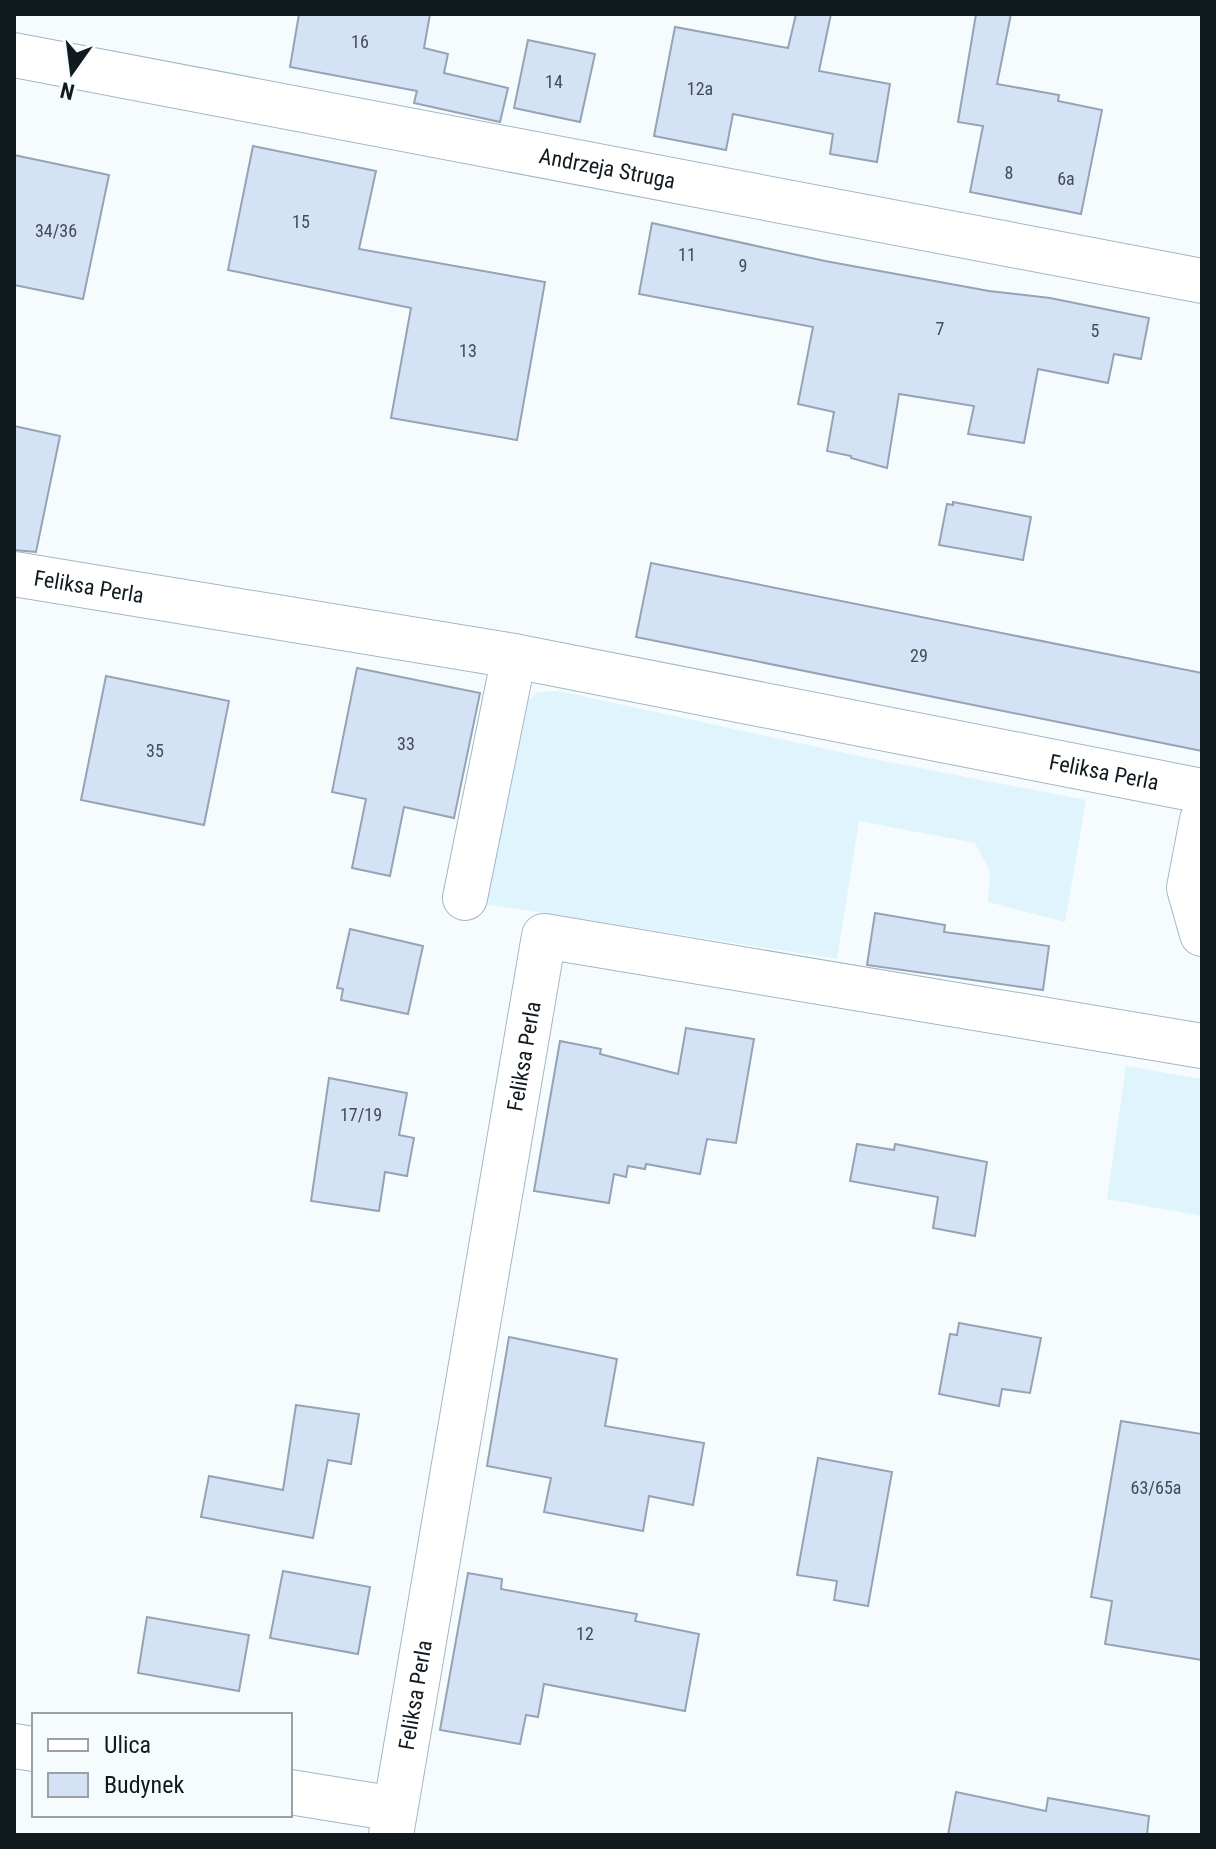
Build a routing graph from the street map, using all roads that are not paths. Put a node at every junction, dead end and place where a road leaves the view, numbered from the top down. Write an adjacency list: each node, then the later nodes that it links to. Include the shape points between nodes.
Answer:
1 (14, 55): 2 (street, Andrzeja Struga)
2 (1202, 281)
3 (14, 574): 4 (street, Feliksa Perla)
4 (514, 656): 5 (street, Feliksa Perla); 7 (street)
5 (1202, 791)
6 (1202, 820): 8 (street, via 1189,888)
7 (465, 898)
8 (1202, 934)
9 (1202, 1046): 11 (street, Feliksa Perla, via 544,936)
10 (292, 1793): 11 (street)
11 (393, 1822)

